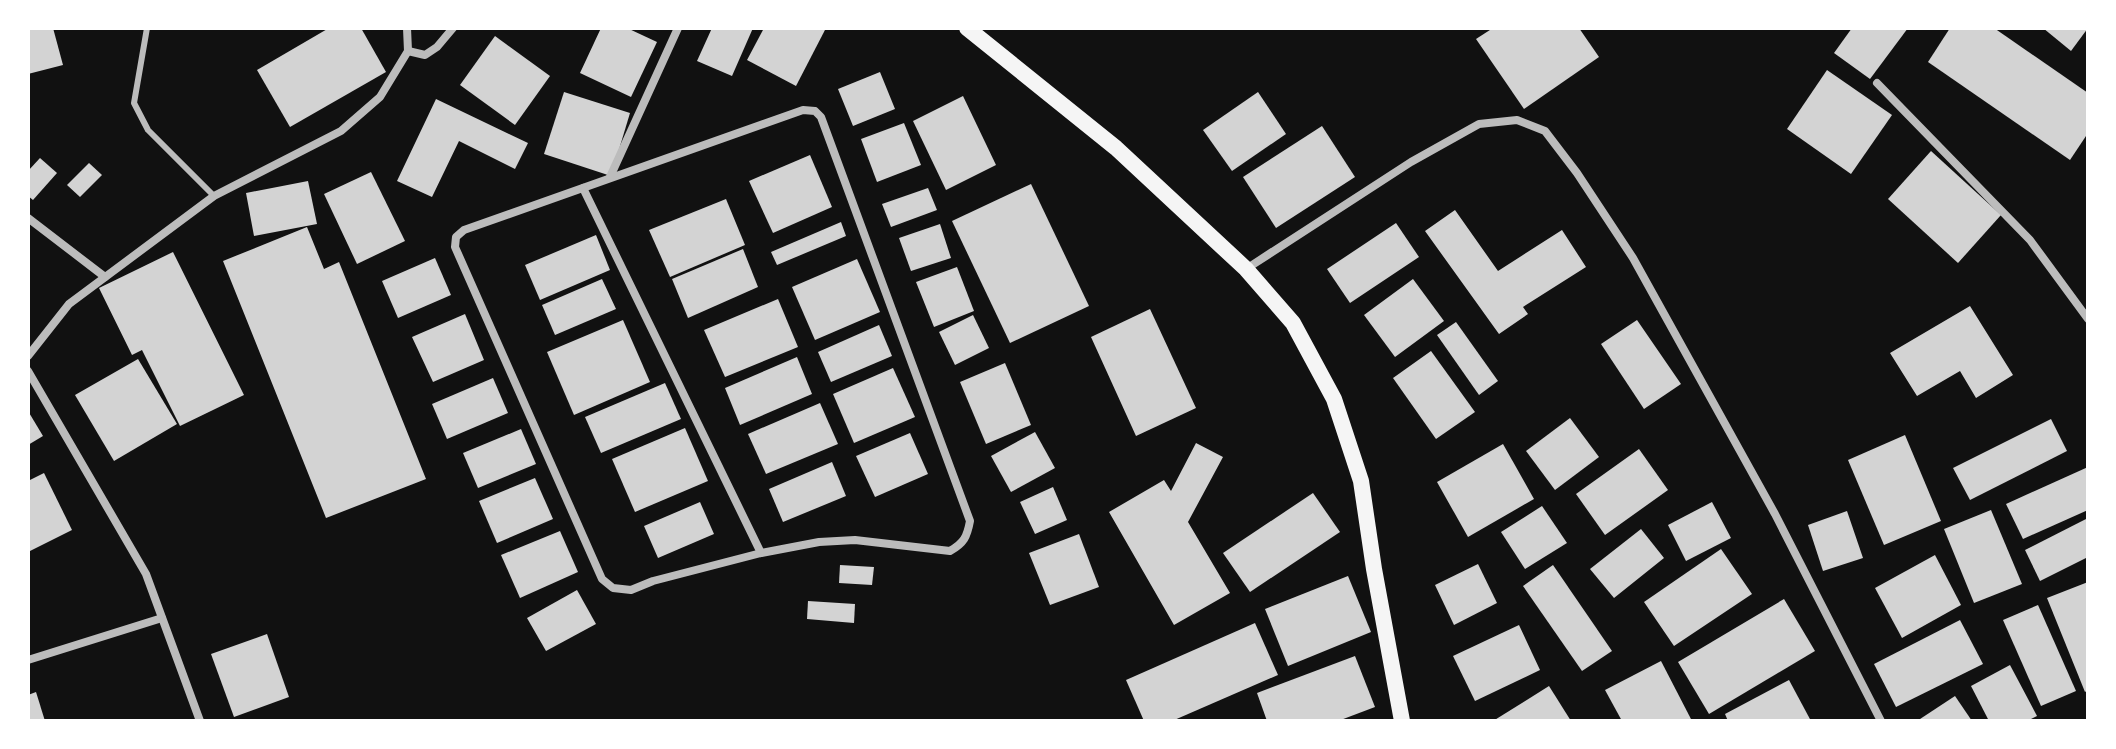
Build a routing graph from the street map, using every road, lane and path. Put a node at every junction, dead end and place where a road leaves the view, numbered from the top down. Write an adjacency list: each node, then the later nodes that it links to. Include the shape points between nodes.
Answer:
1 (147, 28): 10 (lane, via 134,103 148,130)
2 (407, 28): 6 (street)
3 (453, 28): 6 (street, via 425,55)
4 (678, 28): 8 (street)
5 (967, 28): 12 (main road, via 1116,148)
6 (408, 51): 10 (street, via 380,97 341,131)
7 (1877, 83): 14 (street, via 2030,240)
8 (610, 177): 9 (street); 17 (street, via 803,110 821,117 970,521 967,537 950,551 855,540)
9 (583, 188): 17 (street); 17 (street, via 464,230 455,247 602,579 613,588 631,590)
10 (214, 196): 13 (street)
11 (28, 218): 13 (street)
12 (1246, 269): 21 (main road, via 1293,323 1334,399 1361,481); 22 (street, via 1479,124 1517,120 1545,131 1633,258 1775,514)
13 (105, 277): 15 (street, via 69,304)
14 (2088, 319)
15 (28, 356)
16 (28, 371): 18 (street, via 146,574)
17 (761, 553)
18 (162, 618): 19 (street); 20 (street)
19 (28, 660)
20 (200, 721)
21 (1402, 721)
22 (1881, 721)

